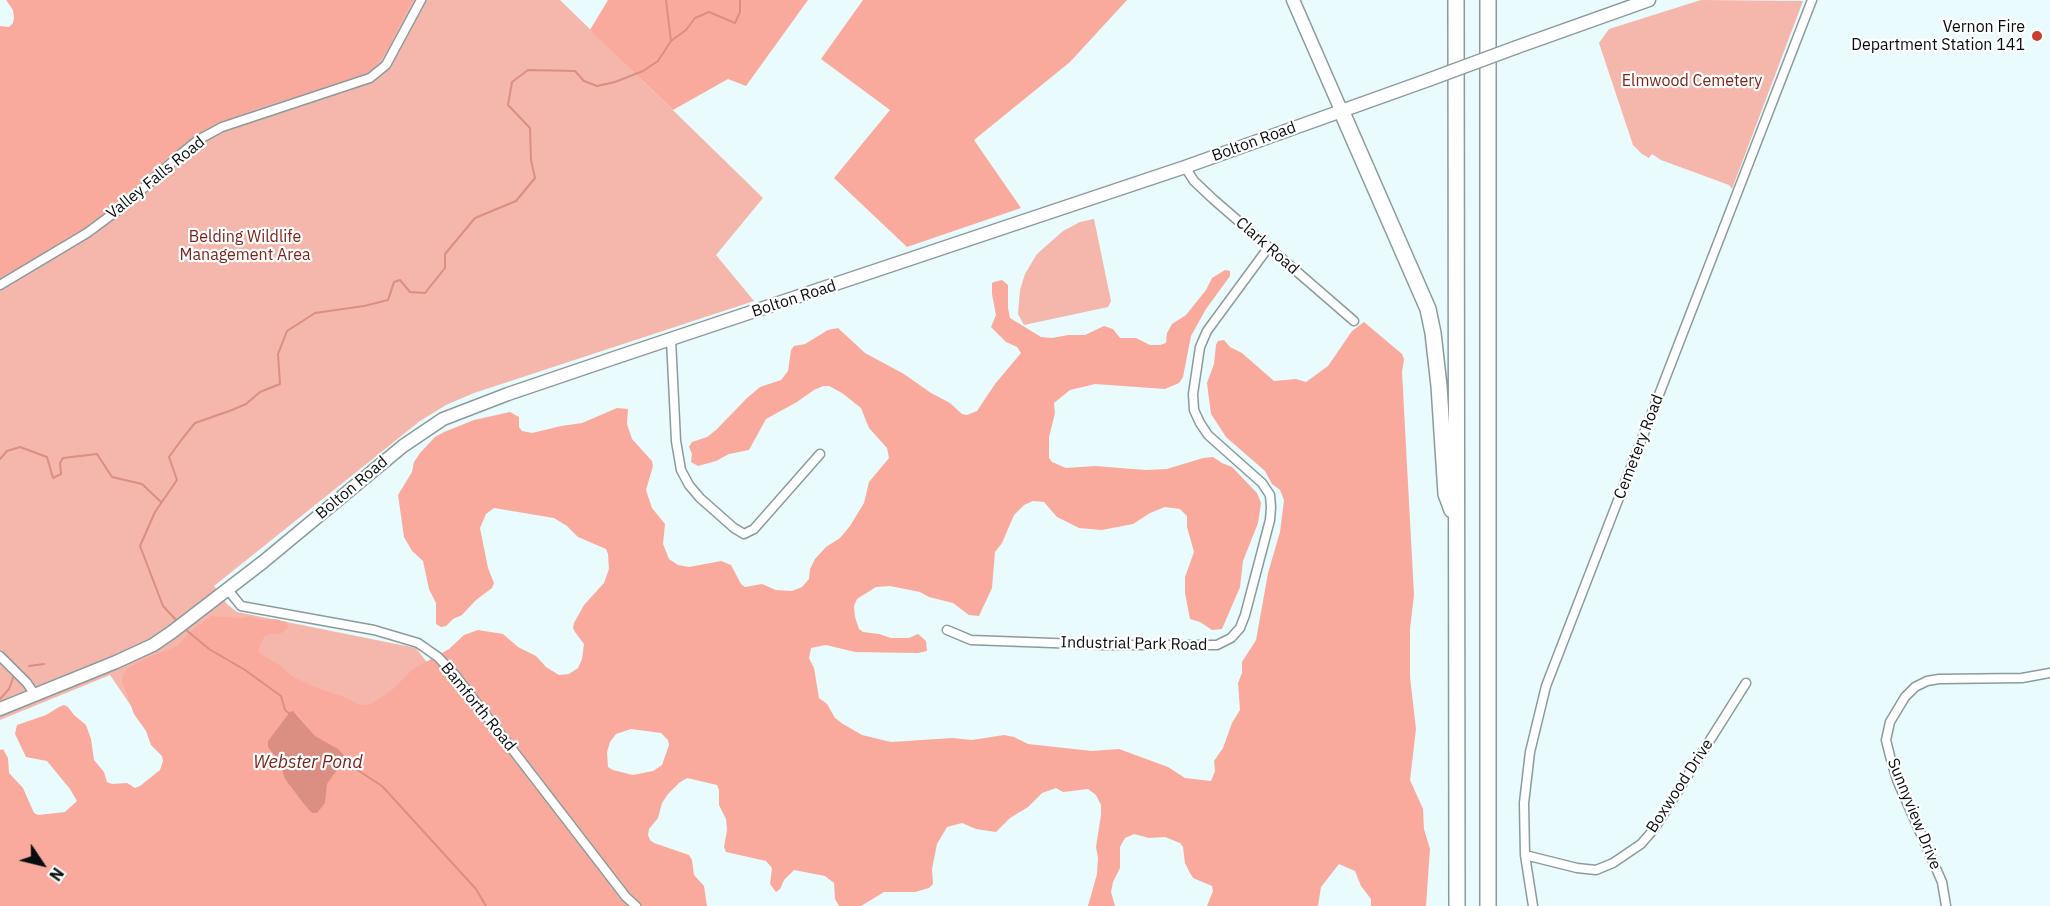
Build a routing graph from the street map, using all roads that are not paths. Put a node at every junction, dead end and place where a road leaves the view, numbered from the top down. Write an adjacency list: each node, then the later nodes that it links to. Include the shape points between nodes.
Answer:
1 (421, 0): 10 (street, Valley Falls Road, via 386,65 370,78 222,127 198,140 87,233)
2 (1293, 0): 7 (street)
3 (1456, 0): 14 (highway)
4 (1649, 0): 7 (street, Bolton Road, bridge)
5 (1812, 0): 22 (street, Cemetery Road, via 1546,686 1530,752 1524,803)
6 (1489, 3): 25 (highway)
7 (1341, 110): 8 (street, Bolton Road); 14 (highway, via 1428,309 1439,386 1446,494)
8 (1185, 167): 9 (street, Clark Road, via 1194,181); 12 (street, Bolton Road)
9 (1268, 248): 11 (street, Clark Road); 16 (street, Industrial Park Road, via 1207,331 1200,346 1193,394 1194,410 1209,435 1270,495 1270,520 1240,628 1217,645 971,640)
10 (0, 285)
11 (1354, 321)
12 (671, 339): 13 (street, via 681,470 700,498 734,528 744,534 754,530); 15 (street, Bolton Road, via 443,419 403,446)
13 (820, 454)
14 (1456, 520): 24 (highway)
15 (228, 590): 20 (street, Bolton Road, via 153,645); 23 (street, Bamforth Road, via 241,606 374,630 418,643 438,657)
16 (947, 630)
17 (0, 656): 20 (street)
18 (2050, 673): 27 (street, Sunnyview Drive, via 2022,678 1927,681 1905,697 1890,722 1886,740 1897,780 1942,882)
19 (1746, 683): 22 (street, Boxwood Drive, via 1641,844 1596,870)
20 (35, 695): 21 (street, Bolton Road)
21 (0, 709)
22 (1525, 855): 26 (street, Cemetery Road)
23 (636, 906)
24 (1457, 906)
25 (1488, 906)
26 (1533, 906)
27 (1946, 906)

